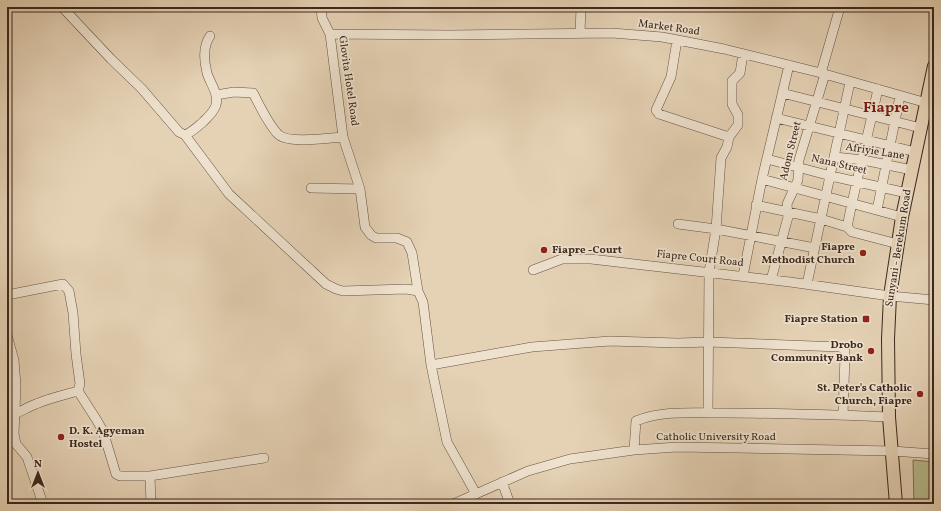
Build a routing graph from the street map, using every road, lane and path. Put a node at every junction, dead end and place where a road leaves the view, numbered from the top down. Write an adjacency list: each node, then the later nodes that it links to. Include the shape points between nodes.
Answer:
1 (62, 7): 27 (street, via 142,89 179,132)
2 (321, 7): 6 (street, Glovita Hotel Road, via 322,18)
3 (581, 7): 5 (street)
4 (840, 7): 12 (street, Adom Street)
5 (580, 33): 6 (street, Market Road); 8 (street, Market Road, via 612,33)
6 (330, 34): 28 (street, Glovita Hotel Road)
7 (210, 36): 16 (street, via 204,55 207,73)
8 (677, 40): 9 (street, Market Road); 29 (street, via 671,77 656,110 659,114)
9 (743, 54): 10 (street, Market Road); 29 (street, via 740,73 732,81 732,104 738,115 738,125)
10 (789, 65): 12 (street, Market Road); 15 (street)
11 (934, 66): 19 (main road, Sunyani - Berekum Road)
12 (823, 74): 13 (street, Market Road); 18 (street, Adom Street)
13 (850, 82): 14 (street, Market Road); 20 (street)
14 (878, 89): 17 (street, Market Road); 21 (street)
15 (782, 93): 18 (street); 22 (street)
16 (216, 95): 27 (street, via 216,107 210,115); 28 (street, via 253,92 280,135 293,139 313,140)
17 (900, 96): 19 (street, Market Road); 23 (street)
18 (817, 102): 20 (street); 24 (street, Adom Street)
19 (930, 104): 25 (main road, Sunyani - Berekum Road)
20 (844, 109): 21 (street); 26 (street)
21 (872, 116): 23 (street); 30 (street)
22 (776, 118): 24 (street); 34 (street)
23 (895, 122): 25 (street); 31 (street)
24 (810, 126): 26 (street); 37 (street, Adom Street, via 799,160)
25 (921, 128): 32 (main road, Sunyani - Berekum Road)
26 (839, 133): 30 (street); 33 (street)
27 (185, 135): 66 (street, via 229,194 326,284 343,291 406,288)
28 (343, 137): 45 (street, Glovita Hotel Road)
29 (729, 137): 56 (street, via 727,147 720,158)
30 (866, 140): 31 (street); 35 (street)
31 (890, 146): 32 (street); 36 (street)
32 (916, 152): 38 (main road, Sunyani - Berekum Road)
33 (835, 158): 35 (street, Afriyie Lane); 39 (street)
34 (767, 159): 37 (street, Nana Street); 40 (street)
35 (862, 160): 36 (street, Afriyie Lane); 41 (street)
36 (886, 165): 38 (street, Afriyie Lane); 42 (street)
37 (799, 168): 39 (street, Nana Street); 44 (street, Adom Street)
38 (912, 170): 46 (main road, Sunyani - Berekum Road)
39 (831, 176): 41 (street, Nana Street); 47 (street)
40 (762, 179): 44 (street); 49 (street)
41 (857, 182): 42 (street, Nana Street); 48 (street)
42 (881, 187): 46 (street, Nana Street); 50 (street)
43 (311, 188): 45 (street)
44 (795, 188): 47 (street); 51 (street, Adom Street, via 788,204)
45 (360, 189): 66 (street, Glovita Hotel Road, via 365,227 371,235 376,238 397,238 407,242 412,254)
46 (907, 193): 52 (main road, Sunyani - Berekum Road)
47 (826, 196): 48 (street); 53 (street)
48 (852, 203): 50 (street); 55 (street)
49 (756, 205): 51 (street); 57 (street)
50 (877, 210): 52 (street)
51 (788, 212): 53 (street); 58 (street, Adom Street)
52 (902, 217): 59 (main road, Sunyani - Berekum Road)
53 (821, 219): 55 (street); 60 (street)
54 (678, 224): 56 (street)
55 (847, 227): 59 (street, via 852,232)
56 (716, 229): 57 (street); 62 (street)
57 (750, 236): 58 (street); 63 (street)
58 (781, 242): 60 (street); 64 (street, Adom Street)
59 (898, 244): 68 (main road, Sunyani - Berekum Road)
60 (815, 248): 65 (street)
61 (533, 270): 62 (street, Fiapre Court Road, via 562,259 591,259)
62 (709, 272): 63 (street, Fiapre Court Road); 71 (street)
63 (743, 276): 64 (street, Fiapre Court Road)
64 (771, 280): 65 (street, Fiapre Court Road)
65 (807, 284): 68 (street, Fiapre Court Road)
66 (418, 291): 72 (street, via 423,302)
67 (7, 295): 73 (street, via 63,284 67,287 73,313 80,384)
68 (890, 296): 69 (street, Fiapre Court Road); 77 (main road, Sunyani - Berekum Road)
69 (934, 300)
70 (7, 335): 75 (street, via 14,360 16,385)
71 (709, 342): 72 (street, via 610,341 559,344); 74 (street); 76 (street, via 840,347 845,350)
72 (430, 365): 84 (street, via 447,442)
73 (78, 391): 75 (street, via 52,398); 82 (street, via 103,432 116,474 132,477)
74 (708, 413): 76 (street); 78 (street, via 670,413 636,421)
75 (11, 415): 85 (street, via 16,444 27,457)
76 (843, 415): 77 (street)
77 (889, 417): 79 (main road, Sunyani - Berekum Road)
78 (634, 450): 79 (street, Catholic University Road, via 677,447); 83 (street, Catholic University Road, via 570,459 528,471)
79 (892, 451): 80 (street, Catholic University Road); 89 (main road, Sunyani - Berekum Road)
80 (934, 454)
81 (264, 458): 82 (street)
82 (150, 476): 86 (street)
83 (502, 482): 84 (street, Catholic University Road); 88 (street)
84 (476, 494): 87 (street, Catholic University Road)
85 (43, 504)
86 (151, 504)
87 (453, 504)
88 (510, 504)
89 (896, 504)

